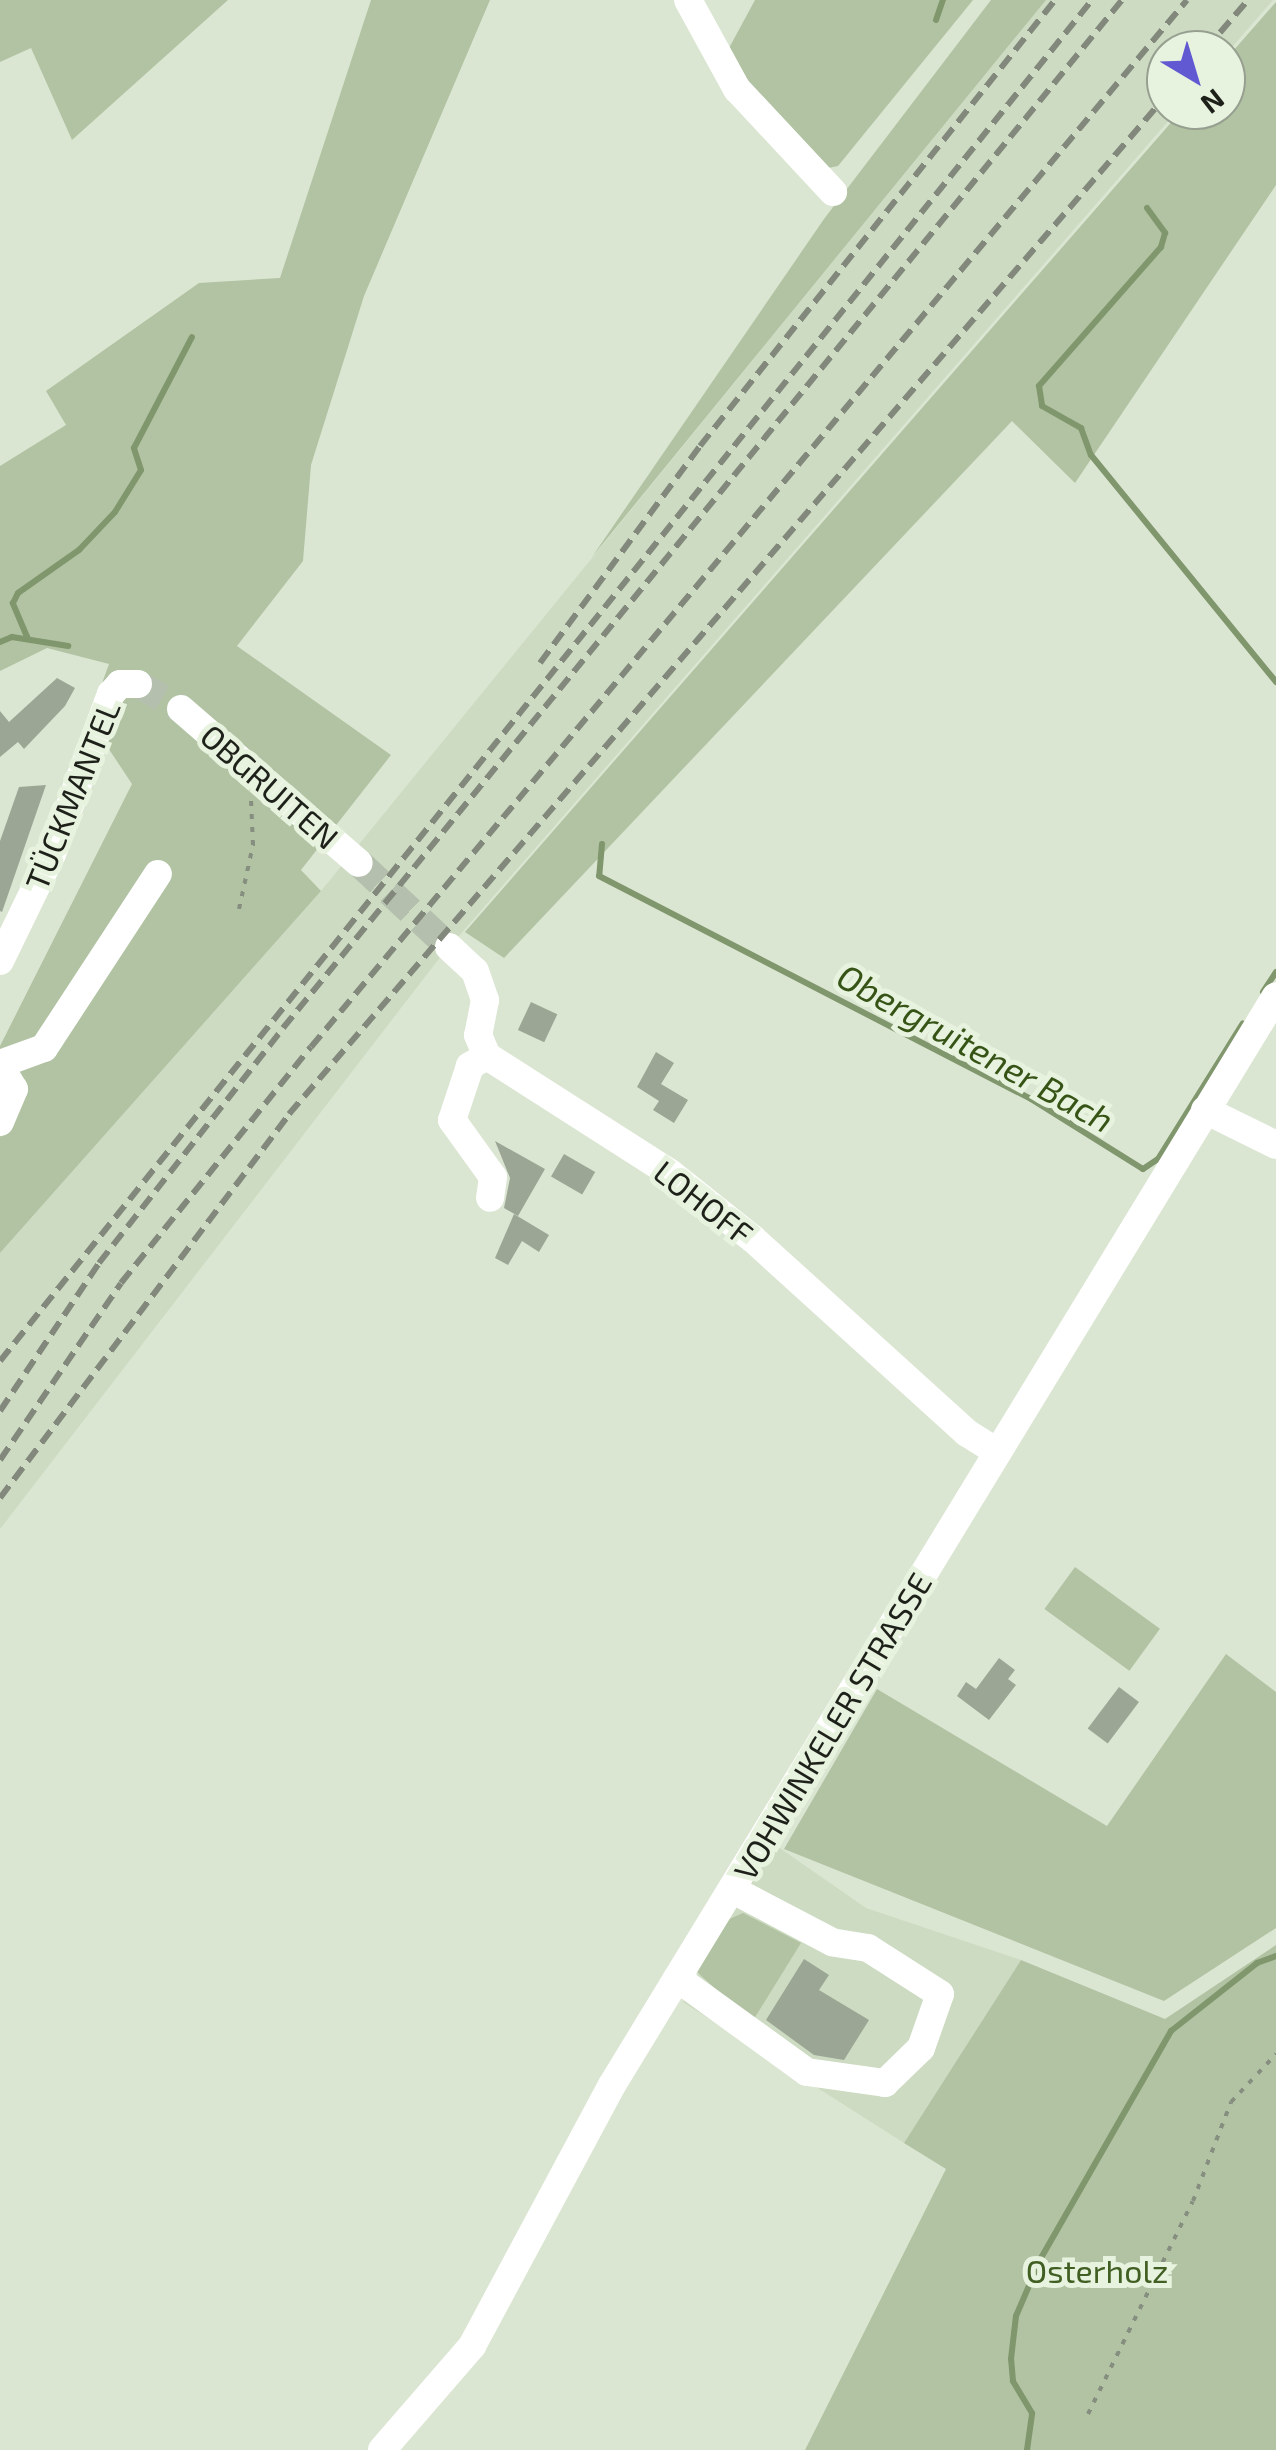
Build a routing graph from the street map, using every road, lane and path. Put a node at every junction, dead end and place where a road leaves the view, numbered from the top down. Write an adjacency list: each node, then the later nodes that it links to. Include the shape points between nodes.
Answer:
1 (688, 0): 2 (street, via 737,89)
2 (833, 192)
3 (129, 684): 10 (street, TÜCKMANTEL)
4 (181, 710): 5 (street, OBGRUITEN)
5 (247, 764): 6 (street, OBGRUITEN); 8 (path, via 253,845)
6 (359, 863)
7 (158, 874): 13 (street, via 44,1048)
8 (239, 910)
9 (449, 947): 12 (street, via 474,971 486,1000 478,1036)
10 (0, 962)
11 (1276, 996): 14 (street, VOHWINKELER STRASSE)
12 (487, 1056): 17 (street, via 470,1066 452,1120 493,1177); 18 (street, LOHOFF, via 670,1172 968,1433)
13 (0, 1065): 15 (street, via 14,1089)
14 (1205, 1110): 16 (street); 18 (street, VOHWINKELER STRASSE)
15 (0, 1122)
16 (1276, 1145)
17 (490, 1198)
18 (998, 1452): 19 (street, VOHWINKELER STRASSE)
19 (733, 1890): 20 (street, VOHWINKELER STRASSE); 20 (street, via 832,1942 868,1948 940,1994 921,2048 886,2083 807,2072)
20 (677, 1978): 23 (street, VOHWINKELER STRASSE, via 472,2346)
21 (1276, 2054): 22 (path, via 1230,2102 1194,2201)
22 (1088, 2414)
23 (382, 2450)

